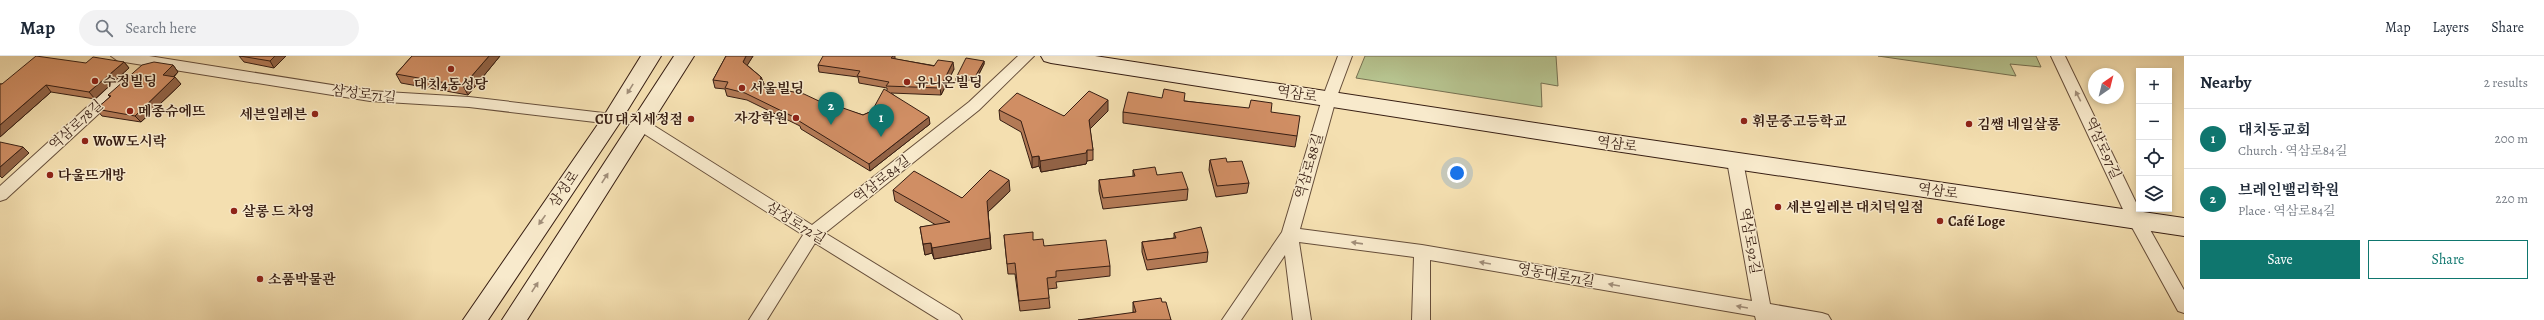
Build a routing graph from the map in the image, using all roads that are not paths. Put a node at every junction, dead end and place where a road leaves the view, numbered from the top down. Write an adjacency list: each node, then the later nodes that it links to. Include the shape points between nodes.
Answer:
1 (118, 56): 8 (street, 삼성로71길)
2 (651, 56): 10 (main road, 삼성로, one-way to 10)
3 (684, 56): 11 (main road, 삼성로)
4 (1027, 56): 16 (street, 역삼로84길, via 974,106)
5 (1051, 56): 9 (main road, 역삼로)
6 (1345, 56): 9 (street, 역삼로88길)
7 (2058, 56): 14 (street, 역삼로97길, one-way to 7)
8 (150, 58): 10 (street, 삼성로71길, via 370,96 469,102); 13 (street, 역삼로78길)
9 (1329, 99): 12 (main road, 역삼로); 17 (street, 역삼로88길)
10 (612, 119): 21 (main road, 삼성로, one-way to 21)
11 (640, 124): 16 (street, 삼성로72길); 22 (main road, 삼성로, one-way to 11)
12 (1736, 161): 14 (main road, 역삼로); 20 (street, 역삼로92길)
13 (0, 195)
14 (2136, 220): 15 (main road, 역삼로); 19 (street, 역삼로97길)
15 (2184, 227)
16 (813, 233): 23 (street, 역삼로84길); 24 (street, 삼성로72길)
17 (1290, 234): 18 (street, 영동대로71길, one-way to 17); 25 (street, 역삼로88길); 26 (street, 역삼로88길)
18 (1422, 252): 20 (street, 영동대로71길, one-way to 18); 27 (street)
19 (2184, 306)
20 (1763, 315): 28 (street, 영동대로71길)
21 (475, 320)
22 (514, 320)
23 (758, 320)
24 (953, 320)
25 (1231, 320)
26 (1302, 320)
27 (1421, 320)
28 (1822, 320)

